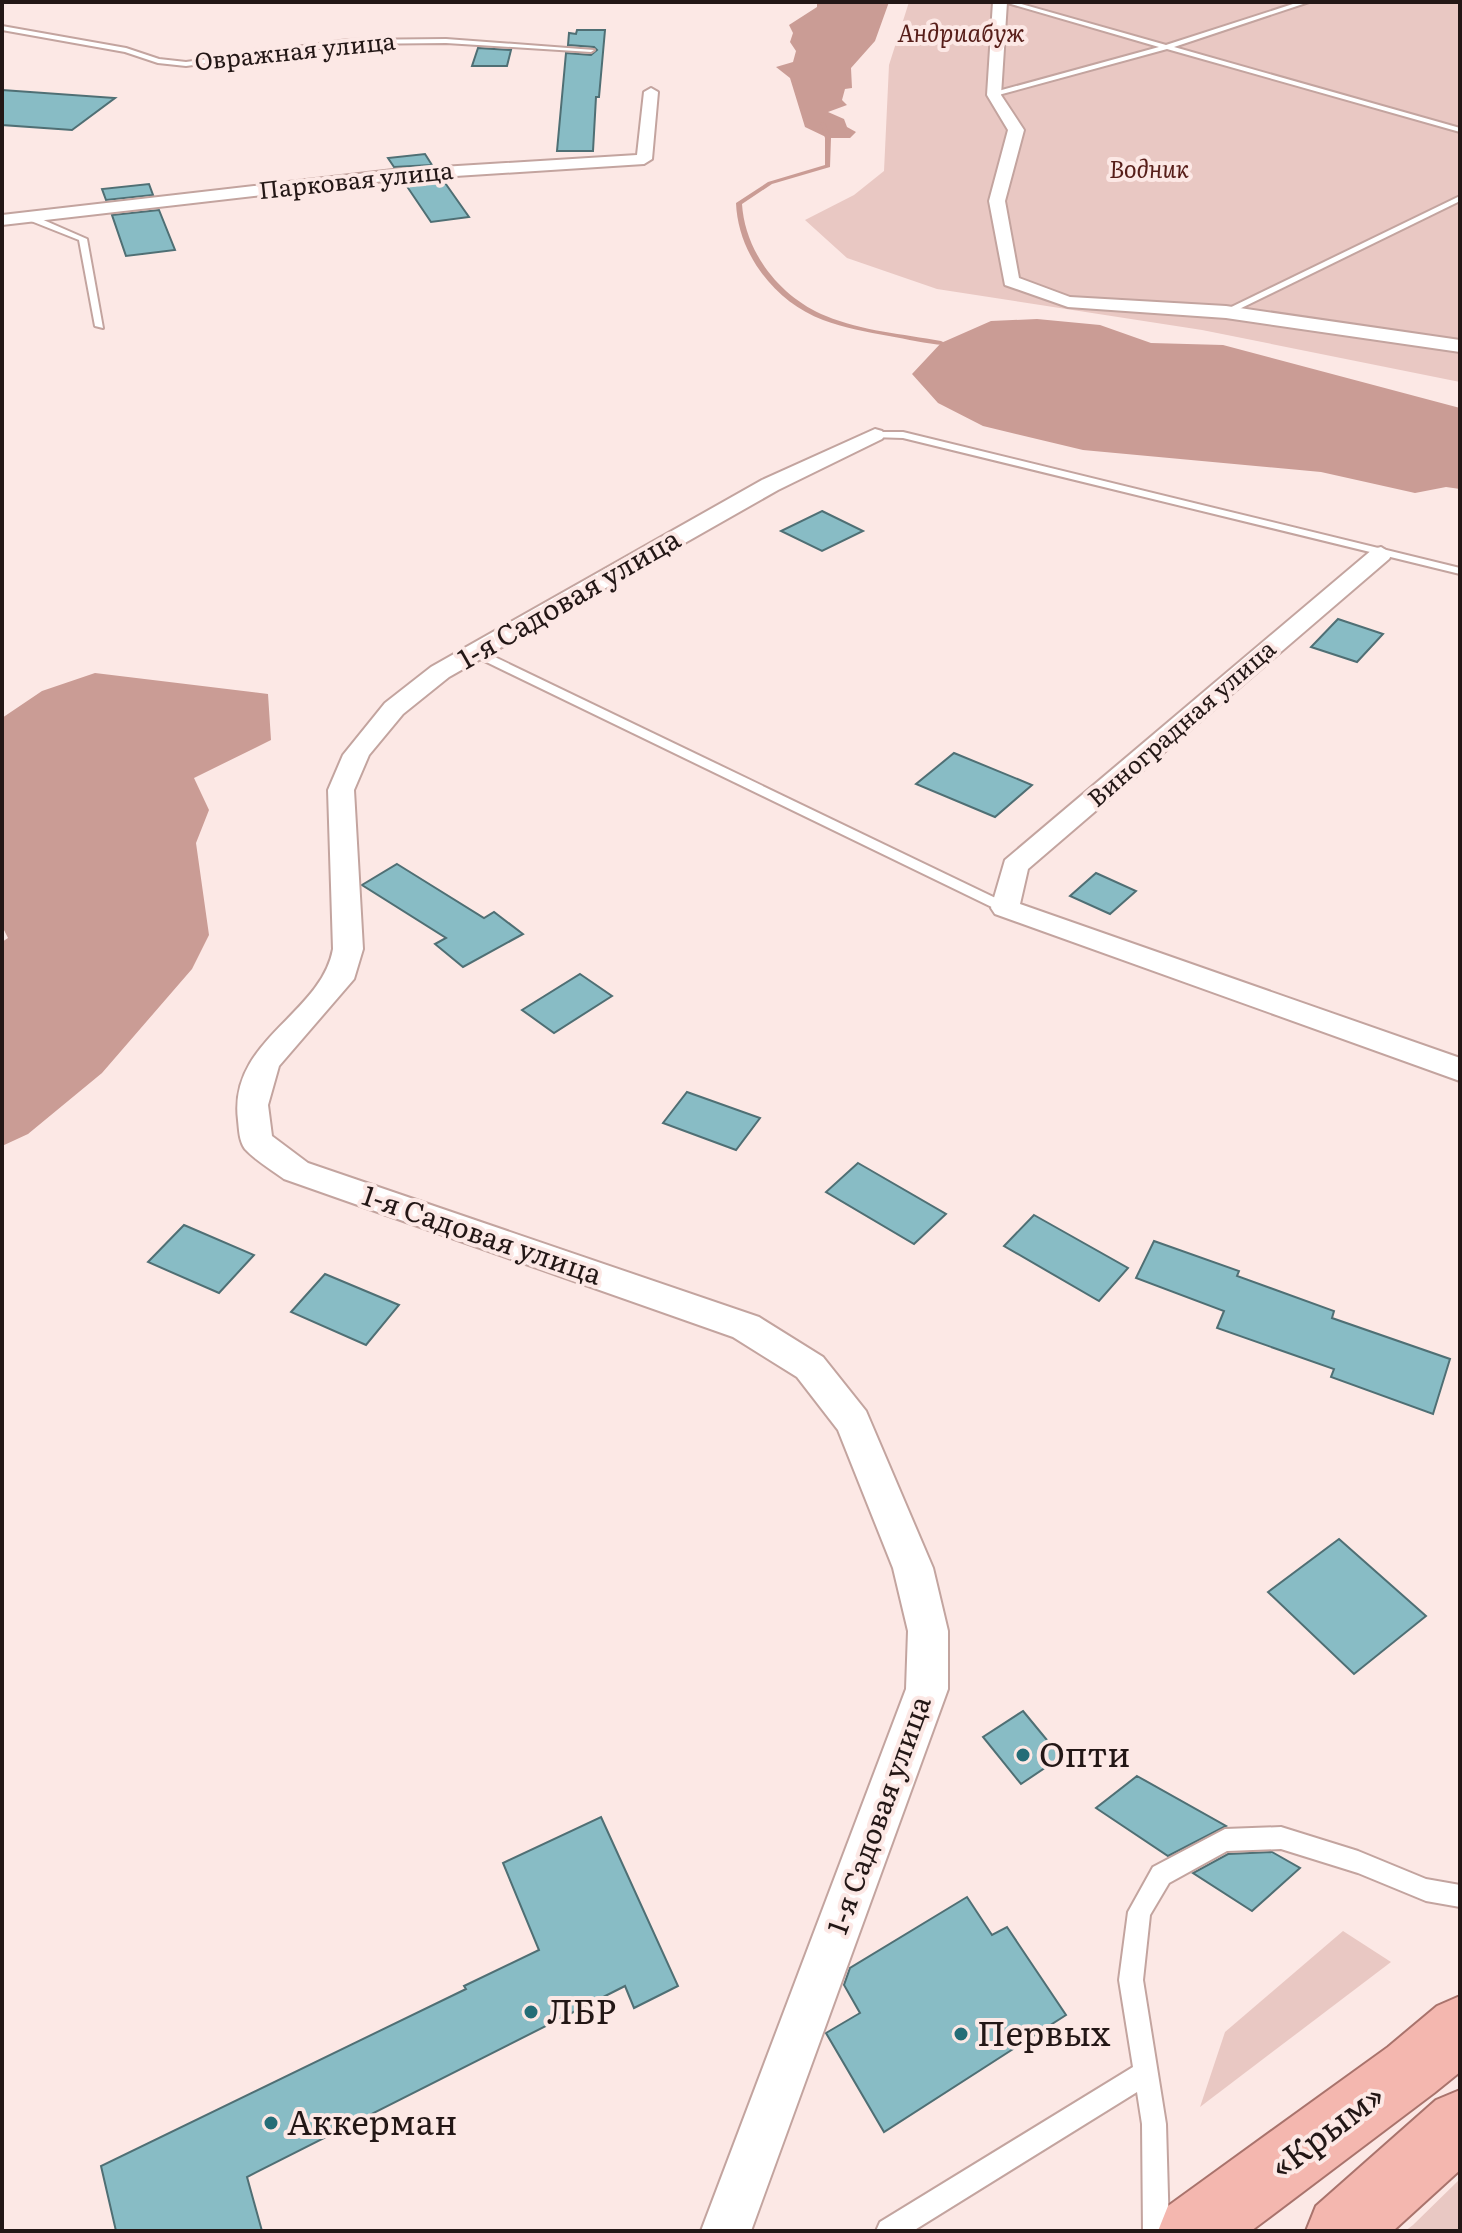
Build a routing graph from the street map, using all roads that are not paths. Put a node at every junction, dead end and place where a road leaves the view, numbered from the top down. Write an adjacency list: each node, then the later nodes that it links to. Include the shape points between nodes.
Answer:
1 (1000, 2): 8 (street)
2 (1007, 2): 5 (lane)
3 (1306, 2): 5 (lane)
4 (2, 28): 6 (lane, Овражная улица, via 186,64 348,42 446,41)
5 (1167, 47): 8 (lane); 9 (lane)
6 (591, 50)
7 (651, 92): 11 (street, Парковая улица, via 644,159 393,175)
8 (994, 95): 13 (street, via 1016,130 997,201 1011,281 1068,302)
9 (1460, 130)
10 (1460, 198): 13 (lane)
11 (29, 217): 12 (street, Парковая улица); 14 (lane, via 83,239)
12 (2, 220)
13 (1226, 312): 15 (street)
14 (100, 326)
15 (1460, 346)
16 (875, 435): 17 (lane, via 903,435); 19 (street, 1-я Садовая улица, via 770,485)
17 (1381, 554): 18 (lane); 20 (street, Виноградная улица, via 1015,866)
18 (1460, 571)
19 (476, 652): 20 (lane); 26 (street, 1-я Садовая улица, via 415,689 346,767 341,790 348,949 344,972 264,1063 252,1105 257,1141 296,1171 746,1327 810,1367 853,1422 913,1568 928,1631 927,1689)
20 (1005, 908): 21 (street)
21 (1460, 1070)
22 (1460, 1896): 24 (lane, via 1426,1890 1281,1838 1225,1840 1161,1875 1139,1912 1131,1980)
23 (1460, 2029): 29 (highway, «Крым»)
24 (1147, 2072): 27 (lane); 28 (lane, via 1154,2124)
25 (1460, 2124): 30 (highway)
26 (726, 2231)
27 (889, 2231)
28 (1156, 2231)
29 (1193, 2231)
30 (1341, 2231)

